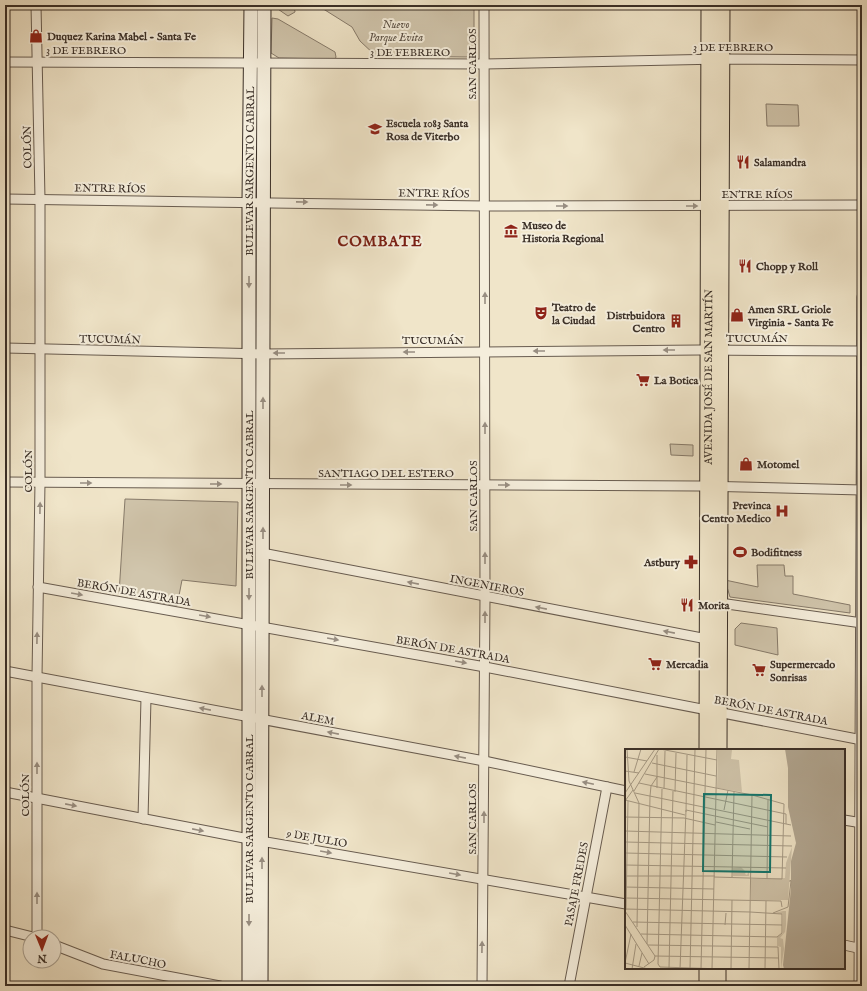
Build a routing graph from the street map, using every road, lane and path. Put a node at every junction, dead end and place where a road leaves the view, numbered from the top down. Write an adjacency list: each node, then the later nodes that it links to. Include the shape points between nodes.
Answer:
1 (36, 5): 10 (street, COLÓN)
2 (251, 5): 11 (main road, BULEVAR SARGENTO CABRAL)
3 (264, 5): 12 (main road, BULEVAR SARGENTO CABRAL)
4 (484, 5): 13 (street, SAN CARLOS)
5 (709, 5): 7 (main road, AVENIDA JOSÉ DE SAN MARTÍN)
6 (722, 5): 7 (main road, AVENIDA JOSÉ DE SAN MARTÍN)
7 (715, 59): 8 (street, 3 DE FEBRERO); 13 (street, 3 DE FEBRERO); 20 (main road, AVENIDA JOSÉ DE SAN MARTÍN)
8 (862, 60)
9 (5, 62): 10 (street, 3 DE FEBRERO)
10 (38, 62): 11 (street, 3 DE FEBRERO); 15 (street, COLÓN)
11 (251, 63): 12 (street, 3 DE FEBRERO); 16 (main road, BULEVAR SARGENTO CABRAL)
12 (264, 63): 13 (street, 3 DE FEBRERO); 17 (main road, BULEVAR SARGENTO CABRAL)
13 (484, 64): 19 (street, SAN CARLOS)
14 (5, 199): 15 (street, ENTRE RÍOS)
15 (40, 199): 16 (street, ENTRE RÍOS); 23 (street, COLÓN)
16 (249, 201): 17 (street, ENTRE RÍOS); 27 (main road, BULEVAR SARGENTO CABRAL, one-way to 27)
17 (263, 202): 19 (street, ENTRE RÍOS, one-way to 19); 28 (main road, BULEVAR SARGENTO CABRAL)
18 (862, 205): 20 (street, ENTRE RÍOS)
19 (485, 206): 20 (street, ENTRE RÍOS, one-way to 20); 26 (street, SAN CARLOS, one-way to 19)
20 (714, 206): 24 (main road, AVENIDA JOSÉ DE SAN MARTÍN)
21 (862, 297): 25 (street)
22 (5, 348): 23 (street, TUCUMÁN)
23 (40, 349): 27 (street, TUCUMÁN); 30 (street, COLÓN)
24 (714, 350): 25 (street, TUCUMÁN); 26 (street, TUCUMÁN, one-way to 26); 34 (main road, AVENIDA JOSÉ DE SAN MARTÍN)
25 (862, 350): 35 (street)
26 (485, 352): 28 (street, TUCUMÁN, one-way to 28); 33 (street, SAN CARLOS, one-way to 26)
27 (249, 353): 28 (street, TUCUMÁN); 31 (main road, BULEVAR SARGENTO CABRAL)
28 (263, 354): 32 (main road, BULEVAR SARGENTO CABRAL, one-way to 28)
29 (5, 482): 30 (street, SANTIAGO DEL ESTERO)
30 (40, 482): 31 (street, SANTIAGO DEL ESTERO, one-way to 31); 37 (street, COLÓN, one-way to 30)
31 (249, 484): 32 (street, SANTIAGO DEL ESTERO); 41 (main road, BULEVAR SARGENTO CABRAL, one-way to 41)
32 (263, 484): 33 (street, SANTIAGO DEL ESTERO, one-way to 33); 36 (main road, BULEVAR SARGENTO CABRAL, one-way to 32)
33 (485, 485): 34 (street, SANTIAGO DEL ESTERO, one-way to 34); 38 (street, SAN CARLOS, one-way to 33)
34 (714, 487): 35 (street, SANTIAGO DEL ESTERO); 39 (main road, AVENIDA JOSÉ DE SAN MARTÍN); 43 (main road, AVENIDA JOSÉ DE SAN MARTÍN)
35 (862, 490): 40 (street)
36 (262, 553): 38 (street, INGENIEROS, one-way to 36); 42 (main road, BULEVAR SARGENTO CABRAL)
37 (38, 587): 41 (street, BERÓN DE ASTRADA, one-way to 41); 46 (street, COLÓN, one-way to 37)
38 (485, 598): 43 (street, INGENIEROS, one-way to 38); 44 (street, SAN CARLOS, one-way to 38)
39 (720, 603): 40 (street); 48 (main road, AVENIDA JOSÉ DE SAN MARTÍN)
40 (861, 623): 51 (street)
41 (249, 624): 42 (street, BERÓN DE ASTRADA); 49 (main road, BULEVAR SARGENTO CABRAL)
42 (262, 626): 44 (street, BERÓN DE ASTRADA, one-way to 44); 50 (main road, BULEVAR SARGENTO CABRAL, one-way to 42)
43 (707, 639): 48 (main road, AVENIDA JOSÉ DE SAN MARTÍN)
44 (484, 667): 48 (street, BERÓN DE ASTRADA); 54 (street, SAN CARLOS)
45 (5, 671): 46 (street, ALEM)
46 (37, 677): 47 (street, ALEM); 58 (street, COLÓN, one-way to 46)
47 (146, 698): 49 (street, ALEM, one-way to 47); 59 (street)
48 (713, 710): 51 (street, BERÓN DE ASTRADA); 52 (main road, AVENIDA JOSÉ DE SAN MARTÍN); 53 (main road, AVENIDA JOSÉ DE SAN MARTÍN)
49 (248, 718): 50 (street, ALEM); 62 (main road, BULEVAR SARGENTO CABRAL)
50 (262, 720): 54 (street, ALEM, one-way to 50); 63 (main road, BULEVAR SARGENTO CABRAL)
51 (861, 740): 61 (street)
52 (707, 749)
53 (719, 749)
54 (484, 761): 55 (street, ALEM, one-way to 54); 64 (street, SAN CARLOS, one-way to 54)
55 (607, 787): 56 (street, ALEM); 65 (street, PASAJE FREDES)
56 (625, 791)
57 (5, 792): 58 (street, 9 DE JULIO)
58 (37, 798): 59 (street, 9 DE JULIO, one-way to 59); 67 (street, COLÓN, one-way to 58)
59 (143, 819): 62 (street, 9 DE JULIO, one-way to 62)
60 (845, 820): 61 (street)
61 (860, 823): 72 (street)
62 (248, 839): 63 (street, 9 DE JULIO); 76 (main road, BULEVAR SARGENTO CABRAL, one-way to 76)
63 (262, 841): 64 (street, 9 DE JULIO, one-way to 64); 77 (main road, BULEVAR SARGENTO CABRAL, one-way to 63)
64 (483, 878): 65 (street, 9 DE JULIO); 78 (street, SAN CARLOS, one-way to 64)
65 (585, 898): 66 (street, 9 DE JULIO); 79 (street, PASAJE FREDES)
66 (625, 904)
67 (37, 929)
68 (5, 930): 69 (street)
69 (22, 934)
70 (845, 945): 72 (street)
71 (62, 948): 75 (street, FALUCHO, via 103,964)
72 (860, 948): 82 (street)
73 (707, 969): 80 (main road)
74 (718, 969): 81 (main road)
75 (220, 986)
76 (248, 986)
77 (261, 986)
78 (482, 986)
79 (569, 986)
80 (707, 986)
81 (718, 986)
82 (859, 986)

